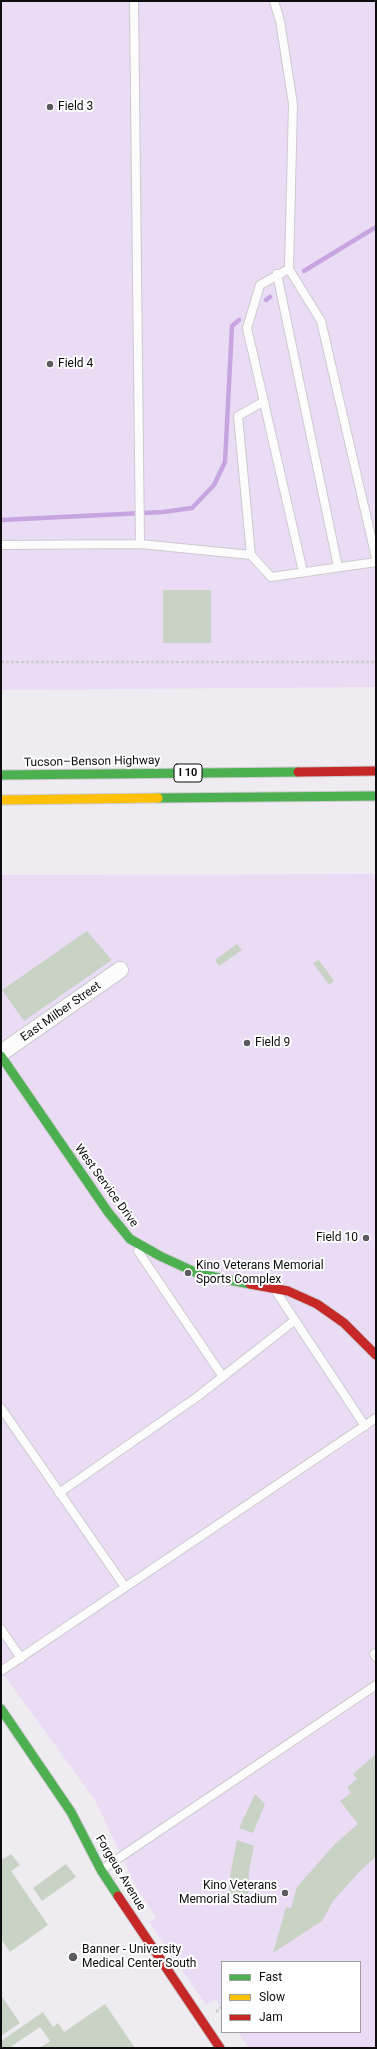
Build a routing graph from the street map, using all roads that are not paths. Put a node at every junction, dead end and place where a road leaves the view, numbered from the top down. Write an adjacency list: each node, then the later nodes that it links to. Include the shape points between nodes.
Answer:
1 (134, 1): 6 (lane)
2 (274, 1): 3 (lane, via 280,21 293,104)
3 (289, 269): 4 (lane); 9 (lane, via 321,321)
4 (277, 274): 5 (lane, via 260,285 247,328); 11 (lane)
5 (263, 402): 8 (lane, via 238,416); 12 (lane)
6 (140, 544): 7 (lane); 8 (lane)
7 (1, 545)
8 (251, 555): 12 (lane, via 271,577)
9 (376, 558)
10 (376, 562): 11 (lane)
11 (338, 567): 12 (lane)
12 (303, 572)
13 (376, 771): 14 (main road, Tucson–Benson Highway / I 10)
14 (1, 775)
15 (376, 796): 16 (main road, I 10)
16 (1, 800)
17 (120, 970): 18 (street, East Milber Street)
18 (1, 1053)
19 (1, 1056): 20 (main road, West Service Drive, via 108,1212)
20 (130, 1239): 21 (main road, West Service Drive, via 199,1274); 24 (lane)
21 (273, 1287): 22 (lane); 23 (main road, West Service Drive, via 317,1304 344,1323)
22 (295, 1320): 24 (lane); 27 (lane)
23 (376, 1355)
24 (222, 1377): 28 (lane)
25 (1, 1408): 28 (lane)
26 (376, 1418): 27 (lane)
27 (365, 1426): 29 (lane)
28 (59, 1493): 29 (lane)
29 (125, 1588): 33 (lane)
30 (1, 1629): 33 (lane)
31 (376, 1652): 32 (lane)
32 (376, 1657)
33 (21, 1658): 34 (lane)
34 (1, 1671)
35 (376, 1685): 37 (lane)
36 (1, 1709): 37 (main road, Forgeus Avenue, via 71,1812)
37 (101, 1870): 38 (main road, Forgeus Avenue)
38 (220, 2048)

